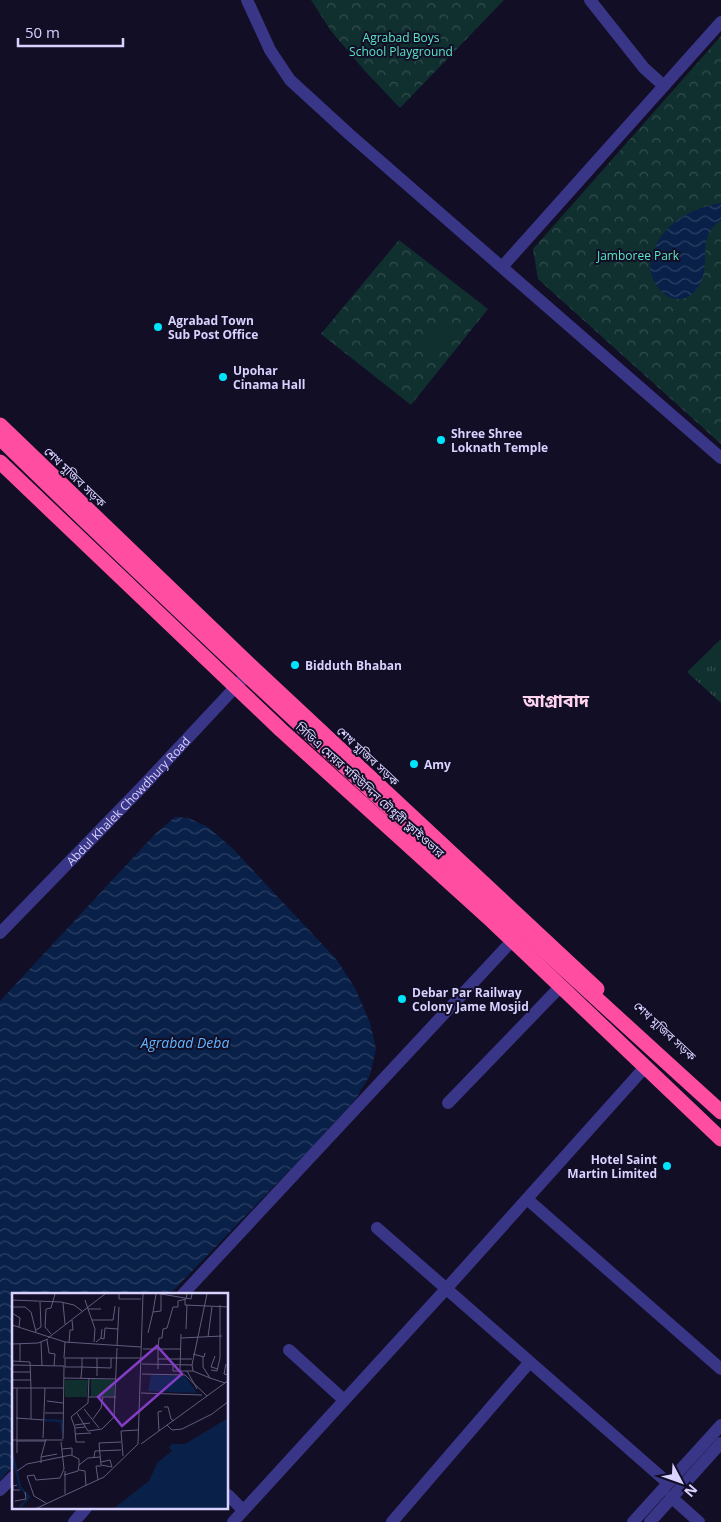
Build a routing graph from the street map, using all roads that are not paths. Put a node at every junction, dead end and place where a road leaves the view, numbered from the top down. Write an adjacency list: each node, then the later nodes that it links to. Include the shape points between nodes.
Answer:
1 (247, 0): 5 (street, via 270,50 290,80)
2 (590, 0): 4 (street, via 644,68)
3 (721, 22): 4 (street)
4 (664, 86): 5 (street)
5 (502, 268): 8 (street)
6 (0, 425): 10 (highway, শেখ মুজিব সড়ক)
7 (0, 438): 18 (highway, bridge, via 166,599)
8 (721, 458)
9 (0, 461): 11 (highway); 19 (highway, সিডিএ মেয়র মহিউদ্দিন চৌধুরী ফ্লাইওভার, bridge, via 281,730 492,921)
10 (252, 668): 11 (street, Abdul Khalek Chowdhury Road); 17 (highway, শেখ মুজিব সড়ক)
11 (238, 685): 12 (street, Abdul Khalek Chowdhury Road); 13 (highway)
12 (0, 932)
13 (511, 942): 14 (highway); 23 (street)
14 (560, 987): 15 (highway); 16 (street)
15 (646, 1066): 19 (highway); 20 (street)
16 (448, 1103)
17 (721, 1104)
18 (721, 1112)
19 (721, 1138)
20 (527, 1199): 22 (street); 26 (street)
21 (378, 1228): 22 (street)
22 (446, 1289): 25 (street); 27 (street)
23 (184, 1293)
24 (289, 1350): 27 (street)
25 (529, 1363): 31 (street); 39 (street)
26 (721, 1369)
27 (344, 1400): 36 (street)
28 (721, 1425): 31 (street)
29 (721, 1444): 34 (street)
30 (12, 1478): 32 (street)
31 (668, 1483): 40 (street)
32 (0, 1490)
33 (229, 1496): 36 (street)
34 (671, 1497): 41 (street); 42 (street)
35 (84, 1510): 37 (street)
36 (243, 1510): 38 (street)
37 (74, 1522)
38 (233, 1522)
39 (392, 1522)
40 (633, 1522)
41 (650, 1522)
42 (699, 1522)

